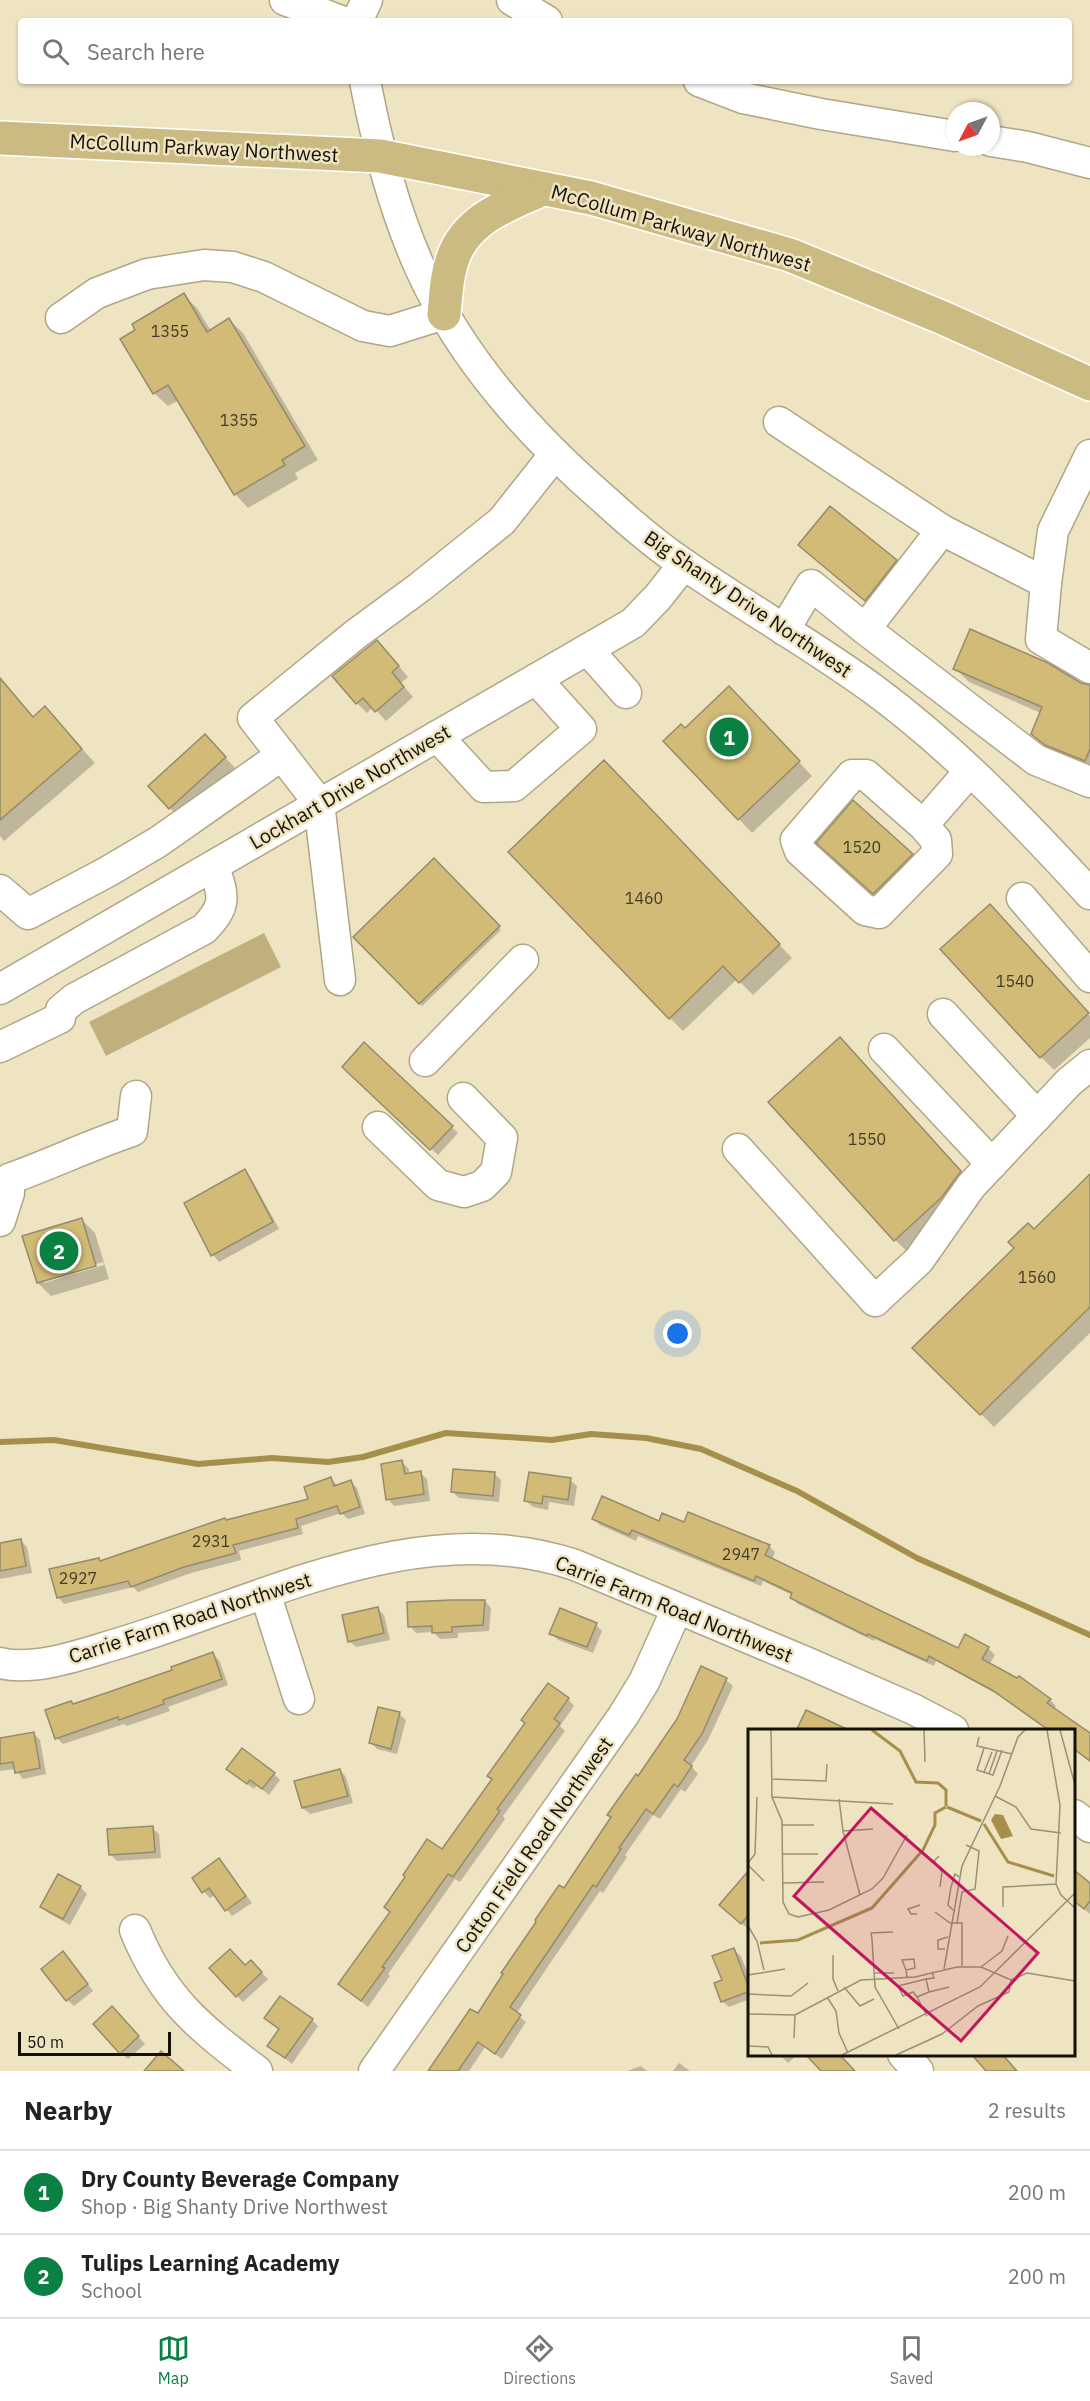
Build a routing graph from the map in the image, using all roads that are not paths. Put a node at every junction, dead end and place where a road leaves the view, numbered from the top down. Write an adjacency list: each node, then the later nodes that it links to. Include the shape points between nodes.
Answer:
1 (285, 0): 4 (street)
2 (368, 0): 5 (street)
3 (512, 0): 6 (street)
4 (333, 18)
5 (359, 18)
6 (542, 18)
7 (366, 84): 12 (street, Big Shanty Drive Northwest)
8 (707, 84): 9 (street, via 743,98)
9 (946, 135)
10 (0, 138): 12 (main road, McCollum Parkway Northwest)
11 (1000, 142): 13 (street)
12 (380, 156): 14 (main road, McCollum Parkway Northwest); 15 (street, Big Shanty Drive Northwest, via 402,224)
13 (1090, 163)
14 (543, 189): 15 (main road, via 483,218 464,238 452,259); 17 (main road, McCollum Parkway Northwest, via 591,198 790,255)
15 (444, 314): 16 (street, via 390,331 372,328 264,277 233,267 204,265 147,274 96,293); 19 (street, Big Shanty Drive Northwest, via 513,410)
16 (61, 318)
17 (1090, 384)
18 (779, 422): 21 (street)
19 (555, 454): 22 (street, Big Shanty Drive Northwest, via 627,520); 31 (street, via 502,521 253,718)
20 (1090, 455): 23 (street, via 1053,531)
21 (942, 530): 23 (street); 24 (street)
22 (684, 564): 25 (street, Big Shanty Drive Northwest); 26 (street, Lockhart Drive Northwest, via 633,623)
23 (1047, 583): 27 (street, via 1041,639)
24 (865, 629): 25 (street, via 811,585); 33 (street, via 1036,760)
25 (784, 630): 32 (street, Big Shanty Drive Northwest, via 875,690)
26 (588, 650): 28 (street, Lockhart Drive Northwest); 29 (street)
27 (1090, 668)
28 (536, 679): 30 (street, Lockhart Drive Northwest); 30 (street, via 581,729 514,786 484,787)
29 (626, 693)
30 (437, 736): 34 (street, Lockhart Drive Northwest)
31 (282, 755): 34 (street); 37 (street, via 158,842 28,914)
32 (970, 771): 35 (street); 38 (street, Big Shanty Drive Northwest)
33 (1090, 782)
34 (319, 803): 36 (street, Lockhart Drive Northwest); 42 (street)
35 (923, 825): 35 (street, via 866,775 852,775 796,840 800,851 865,910 879,913 937,854 936,840)
36 (214, 867): 43 (street, Lockhart Drive Northwest); 45 (street, via 222,903 217,916 204,929 74,999 61,1010 60,1018)
37 (0, 890)
38 (1090, 894)
39 (1022, 898): 41 (street)
40 (523, 960): 47 (street)
41 (1090, 977)
42 (340, 980)
43 (0, 989)
44 (943, 1014): 51 (street)
45 (0, 1047)
46 (884, 1049): 54 (street)
47 (425, 1061)
48 (1090, 1065): 51 (street)
49 (136, 1096): 55 (street, via 132,1131 9,1179)
50 (463, 1098): 52 (street, via 502,1138 496,1172 482,1186 464,1192 438,1185)
51 (1037, 1116): 54 (street)
52 (378, 1127)
53 (738, 1149): 54 (street, via 875,1301 919,1260 971,1186)
54 (992, 1164)
55 (0, 1221)
56 (265, 1593): 57 (street, Carrie Farm Road Northwest, via 386,1558 475,1548 523,1552 562,1561); 58 (street, Carrie Farm Road Northwest, via 97,1649 42,1663); 59 (street)
57 (677, 1609): 60 (street, Carrie Farm Road Northwest, via 913,1709); 66 (street, Cotton Field Road Northwest, via 644,1682 623,1716)
58 (0, 1663)
59 (299, 1699)
60 (949, 1729)
61 (1075, 1816): 62 (street)
62 (1090, 1827)
63 (135, 1930): 65 (street, via 160,1981 179,2006)
64 (904, 2056): 67 (street)
65 (257, 2071)
66 (374, 2071)
67 (918, 2071)

